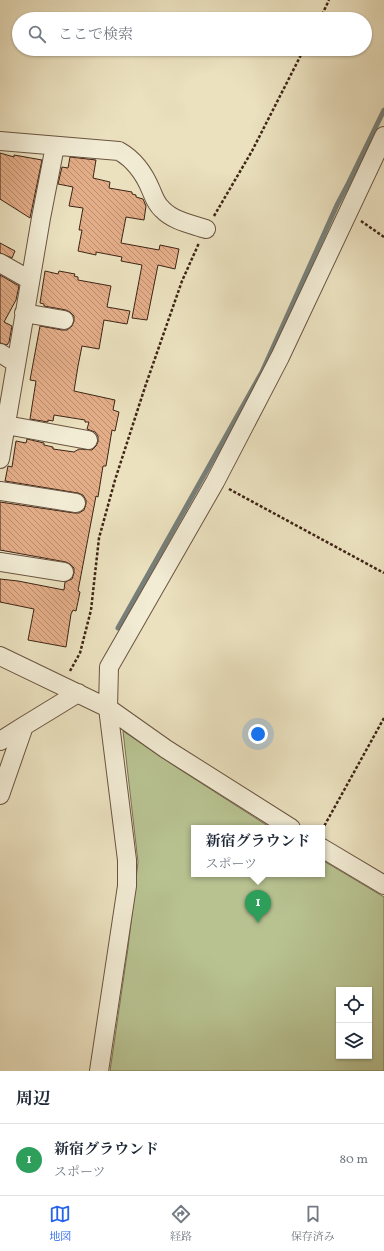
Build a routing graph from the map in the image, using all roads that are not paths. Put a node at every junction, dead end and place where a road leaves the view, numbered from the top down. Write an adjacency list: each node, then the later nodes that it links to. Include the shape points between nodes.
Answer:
1 (384, 136): 20 (street, via 280,357 215,482 109,667)
2 (0, 141): 3 (street)
3 (55, 146): 4 (street, via 119,151 127,155 146,177 162,210 182,222); 6 (street)
4 (206, 228)
5 (0, 263): 6 (street)
6 (30, 280): 7 (street)
7 (24, 313): 8 (street); 10 (street)
8 (64, 320)
9 (0, 353): 10 (street)
10 (16, 363): 11 (street)
11 (6, 425): 12 (street); 13 (street)
12 (88, 440)
13 (1, 449)
14 (0, 491): 15 (street)
15 (76, 503)
16 (0, 562): 17 (street)
17 (64, 572)
18 (0, 656): 19 (street)
19 (78, 693): 20 (street); 21 (street)
20 (108, 708): 24 (street, via 166,749); 27 (street, via 127,860 126,886)
21 (24, 726): 22 (street); 23 (street)
22 (0, 741)
23 (0, 794)
24 (286, 825)
25 (325, 850): 26 (street)
26 (384, 885)
27 (99, 1071)

